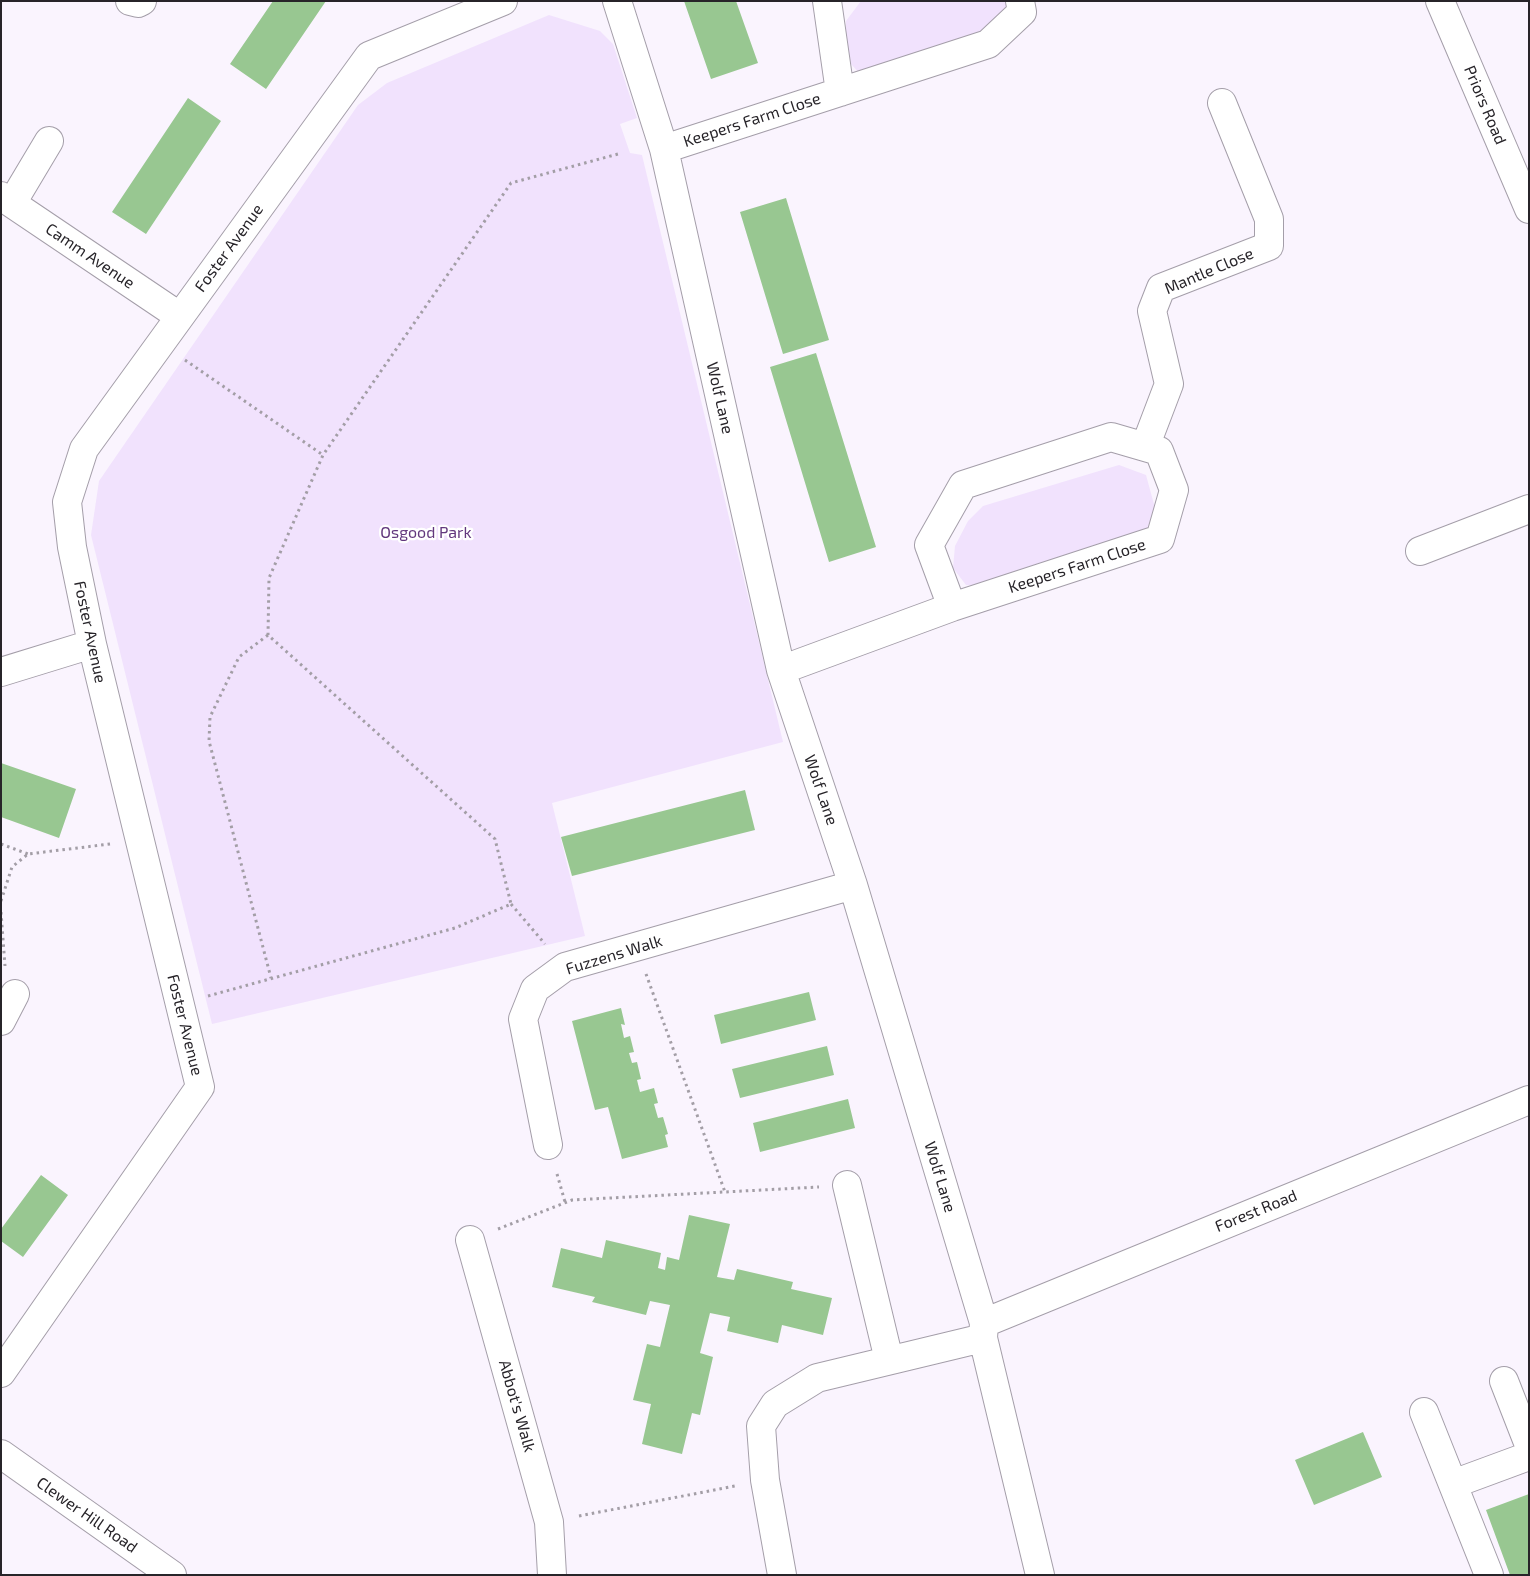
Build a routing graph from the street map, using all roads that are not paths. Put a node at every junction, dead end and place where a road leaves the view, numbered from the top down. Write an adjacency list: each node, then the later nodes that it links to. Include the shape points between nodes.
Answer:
1 (130, 1): 2 (street)
2 (142, 1)
3 (503, 1): 14 (street, Foster Avenue, via 368,56)
4 (617, 1): 11 (street, Wolf Lane)
5 (827, 1): 8 (street, Keepers Farm Close)
6 (1020, 1): 8 (street, Keepers Farm Close, via 1022,12 988,44)
7 (1440, 1): 13 (street, Priors Road)
8 (840, 92): 11 (street, Keepers Farm Close)
9 (1222, 103): 15 (street, Mantle Close, via 1269,219 1269,246 1160,288 1152,311 1169,384)
10 (49, 141): 12 (street)
11 (664, 149): 20 (street, Wolf Lane)
12 (7, 199): 14 (street, Camm Avenue)
13 (1529, 209)
14 (179, 316): 19 (street, Foster Avenue, via 84,449 67,502 72,546)
15 (1145, 447): 18 (street, Keepers Farm Close, via 1158,451 1174,490 1160,539); 18 (street, Keepers Farm Close, via 1111,436 963,485 929,545)
16 (1529, 509): 17 (street)
17 (1420, 551)
18 (952, 607): 20 (street, Keepers Farm Close)
19 (92, 644): 21 (street); 29 (street, Foster Avenue, via 200,1087)
20 (781, 670): 22 (street, Wolf Lane)
21 (1, 672)
22 (853, 885): 24 (street, Fuzzens Walk, via 565,967 534,989 523,1019); 27 (street, Wolf Lane)
23 (1529, 1100): 27 (street, Forest Road)
24 (548, 1145)
25 (847, 1186): 28 (street)
26 (470, 1240): 37 (street, Abbot's Walk, via 549,1522)
27 (983, 1331): 28 (street, Forest Road); 39 (street, Wolf Lane)
28 (889, 1360): 38 (street, Forest Road, via 817,1378 775,1404 761,1426 765,1480)
29 (1, 1374)
30 (1504, 1381): 32 (street)
31 (1424, 1412): 35 (street)
32 (1529, 1445)
33 (1, 1454): 36 (street, Clewer Hill Road)
34 (1529, 1456): 35 (street)
35 (1452, 1484): 40 (street)
36 (172, 1575)
37 (552, 1575)
38 (782, 1575)
39 (1040, 1575)
40 (1489, 1575)

